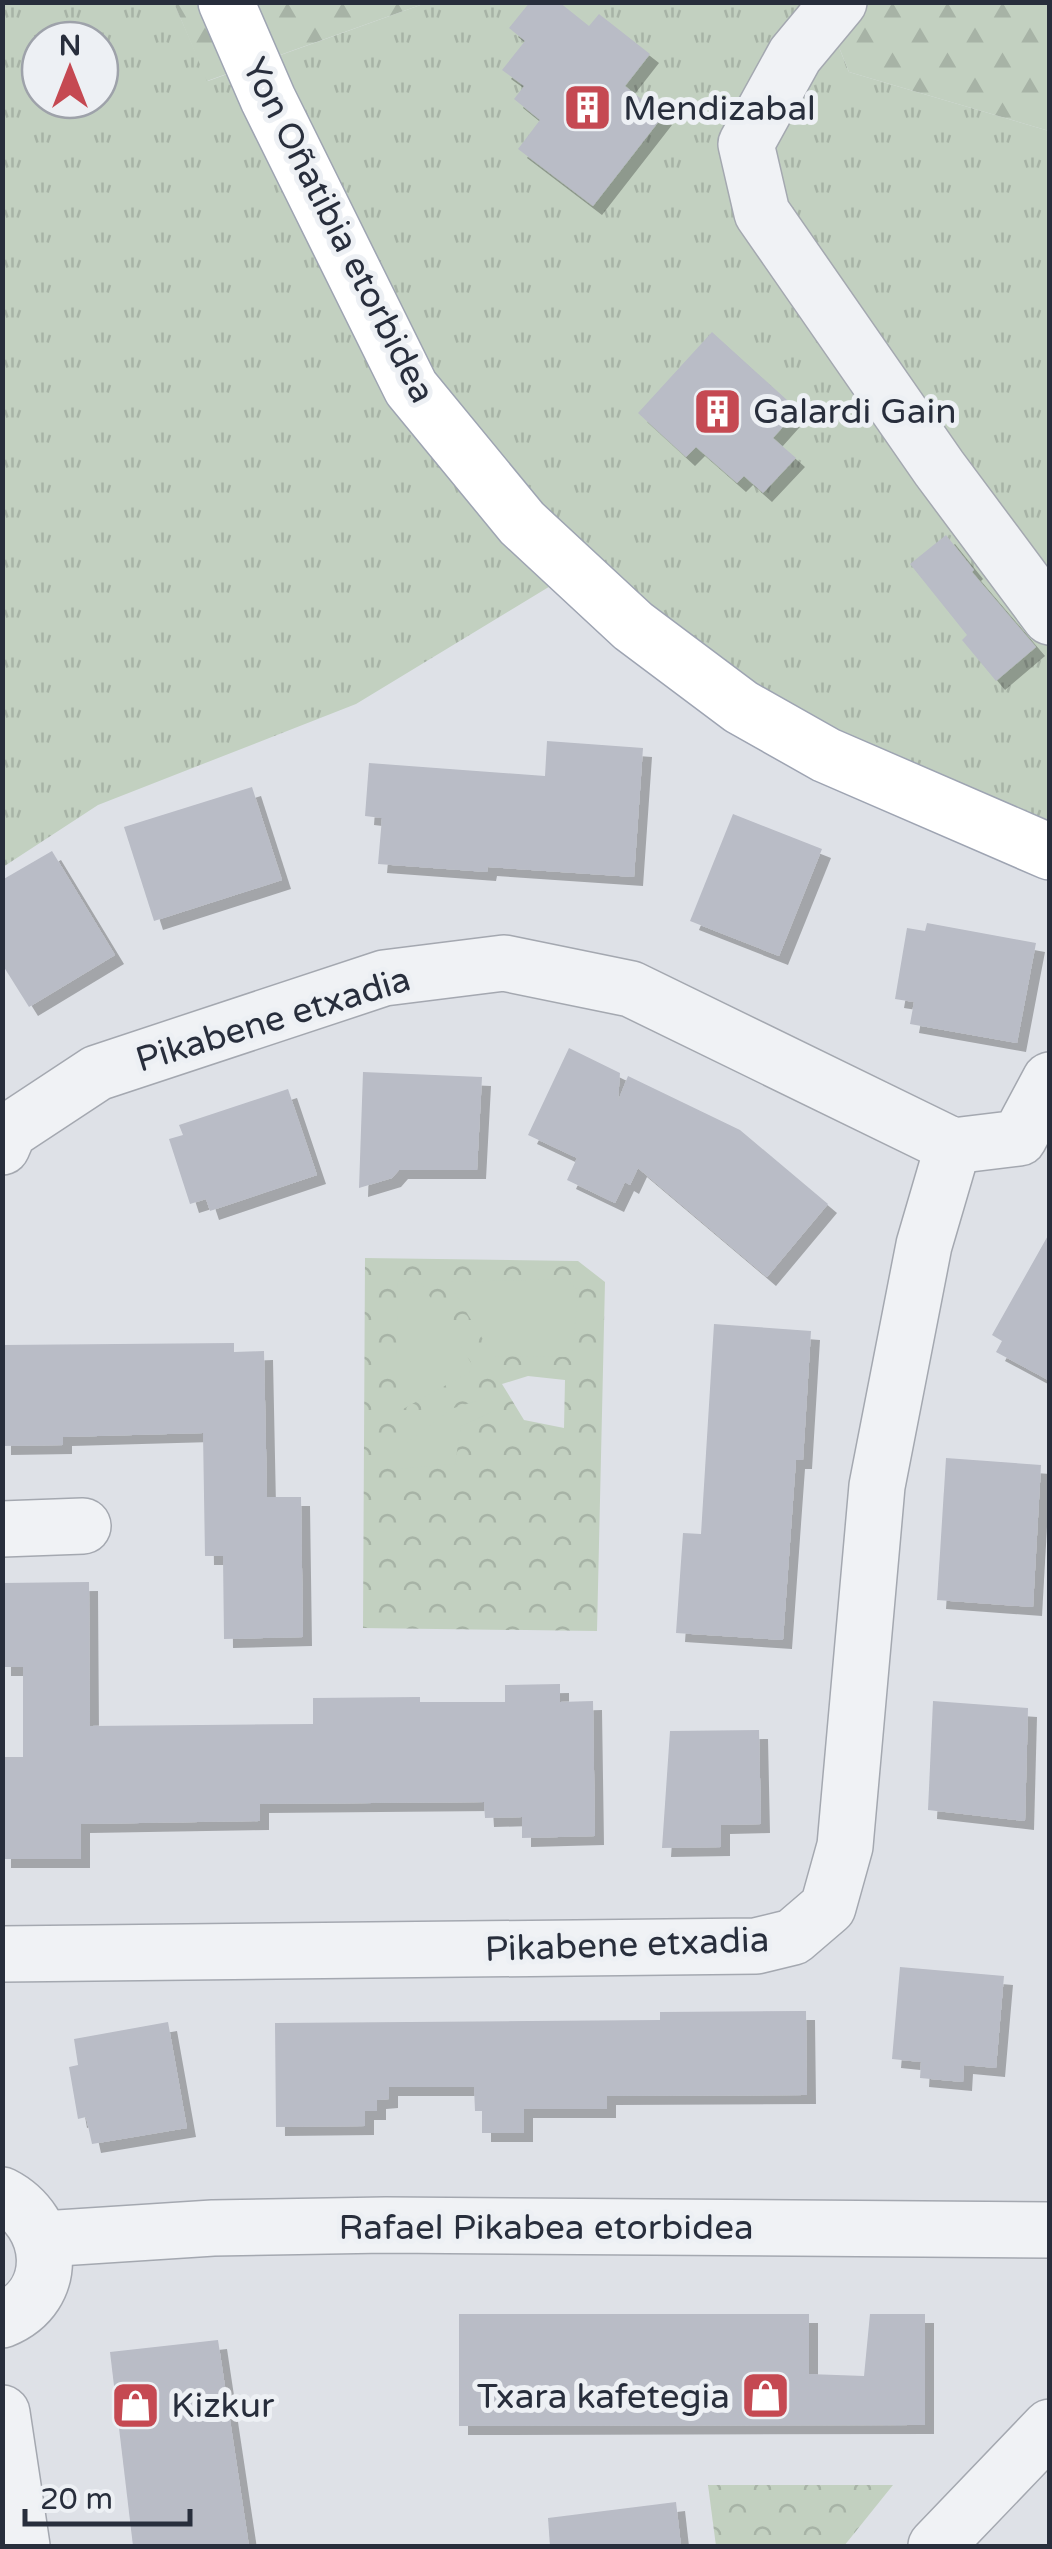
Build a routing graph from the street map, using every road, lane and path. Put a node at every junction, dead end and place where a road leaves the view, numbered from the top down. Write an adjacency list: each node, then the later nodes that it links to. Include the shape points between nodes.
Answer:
1 (226, 2): 4 (main road, Yon Oñatibia etorbidea, via 411,388 522,523 633,626 740,707 826,755)
2 (839, 2): 3 (street, via 795,55 746,144 762,213)
3 (1050, 617)
4 (1050, 852)
5 (1050, 1080): 6 (street, via 1019,1138)
6 (953, 1146): 7 (street, Pikabene etxadia, via 631,989 504,963 384,978 97,1073 9,1131); 10 (street, Pikabene etxadia, via 924,1244 877,1486 845,1846 828,1907 805,1927 756,1946)
7 (2, 1147)
8 (83, 1526): 9 (street)
9 (2, 1529)
10 (2, 1954)
11 (2, 2195): 13 (street, via 33,2218)
12 (1050, 2230): 13 (street, Rafael Pikabea etorbidea, via 386,2225)
13 (42, 2239): 14 (street, via 40,2282 29,2301)
14 (2, 2320)
15 (2, 2413): 17 (street)
16 (1050, 2427): 18 (street)
17 (22, 2546)
18 (936, 2546)

